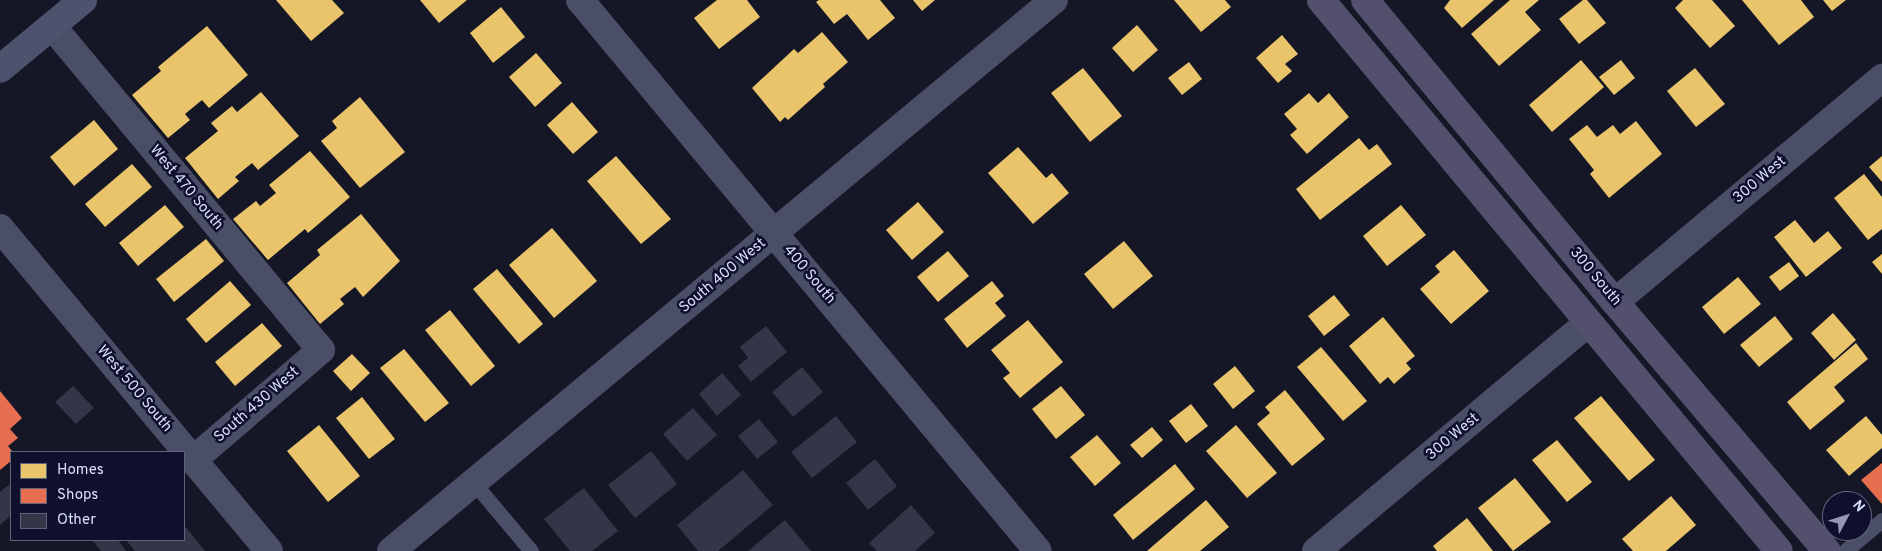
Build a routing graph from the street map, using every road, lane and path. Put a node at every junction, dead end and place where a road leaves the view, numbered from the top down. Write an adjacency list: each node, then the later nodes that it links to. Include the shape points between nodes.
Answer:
1 (83, 0): 6 (main road)
2 (580, 0): 10 (street, 400 South)
3 (1054, 0): 10 (street, South 400 West)
4 (1321, 0): 12 (main road)
5 (1365, 0): 11 (main road, 300 South)
6 (52, 26): 7 (main road); 13 (street, West 470 South)
7 (0, 69)
8 (1882, 78): 11 (street, 300 West)
9 (0, 228): 14 (street, West 500 South)
10 (774, 233): 15 (street, South 400 West); 20 (street, 400 South)
11 (1615, 302): 23 (main road, 300 South)
12 (1589, 322): 21 (street, 300 West); 22 (main road)
13 (321, 350): 14 (street, South 430 West)
14 (193, 460): 17 (street, West 500 South)
15 (474, 483): 18 (street, South 400 West); 19 (lane)
16 (1882, 520): 24 (lane)
17 (268, 551)
18 (391, 551)
19 (531, 551)
20 (1038, 551)
21 (1316, 551)
22 (1779, 551)
23 (1828, 551)
24 (1845, 551)

